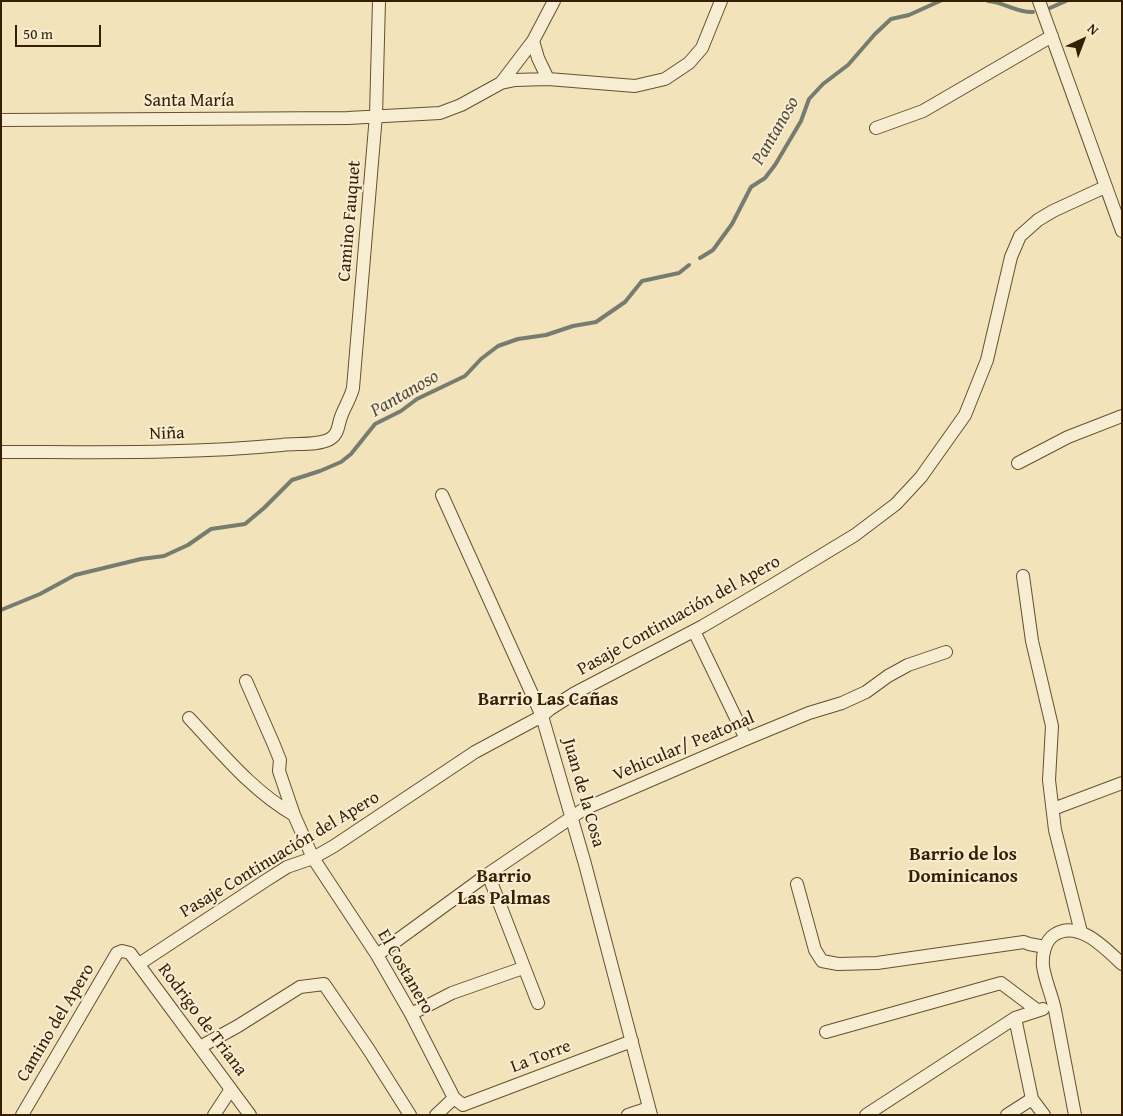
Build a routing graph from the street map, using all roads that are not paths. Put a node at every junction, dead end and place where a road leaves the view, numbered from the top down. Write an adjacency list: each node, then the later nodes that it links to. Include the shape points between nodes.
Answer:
1 (379, 1): 9 (street, Camino Fauquet)
2 (554, 1): 6 (street)
3 (721, 1): 7 (street, via 702,48 689,63 665,79 635,86)
4 (1040, 1): 5 (street)
5 (1052, 36): 11 (street, via 923,111); 12 (street)
6 (533, 41): 7 (street); 8 (street)
7 (548, 78): 8 (street)
8 (501, 83): 9 (street, Santa María, via 462,106 440,113)
9 (376, 116): 10 (street, Santa María); 15 (street, Camino Fauquet, via 353,388 339,428)
10 (1, 120)
11 (876, 128)
12 (1105, 187): 13 (street); 20 (street, Pasaje Continuación del Apero, via 1053,211 1020,236 1011,257 982,374 965,415 922,477 896,504 855,535)
13 (1122, 231)
14 (1122, 416): 17 (street, via 1068,437)
15 (332, 438): 16 (street, Niña, via 322,442 234,450)
16 (1, 452)
17 (1018, 463)
18 (442, 495): 23 (street, Juan de la Cosa)
19 (1023, 576): 27 (street, via 1032,641 1052,726 1049,780)
20 (694, 631): 23 (street, Pasaje Continuación del Apero, via 575,693); 25 (street)
21 (946, 652): 25 (street, Vehicular/ Peatonal, via 908,665 842,703)
22 (246, 681): 28 (street, via 280,760 279,771)
23 (542, 716): 29 (street, Juan de la Cosa); 30 (street, Pasaje Continuación del Apero, via 474,752)
24 (189, 718): 28 (street, via 243,776 276,805)
25 (746, 739): 29 (street, Vehicular/ Peatonal)
26 (1122, 783): 27 (street)
27 (1052, 809): 33 (street)
28 (294, 815): 30 (street)
29 (571, 817): 31 (street, Vehicular/ Peatonal); 46 (street, Juan de la Cosa)
30 (313, 858): 36 (street, El Costanero); 37 (street, Pasaje Continuación del Apero, via 288,867 265,881)
31 (488, 874): 36 (street, Vehicular/ Peatonal); 39 (street)
32 (797, 884): 34 (street, via 815,950 822,961 877,963 1024,942)
33 (1081, 932): 34 (street, via 1068,929 1059,932); 38 (street)
34 (1045, 946): 41 (street, via 1043,965)
35 (122, 951): 37 (street, Rodrigo de Triana, via 130,953); 52 (street, Camino del Apero, via 117,953)
36 (377, 955): 43 (street, El Costanero)
37 (139, 964): 47 (street, Rodrigo de Triana)
38 (1122, 964)
39 (524, 968): 40 (street); 43 (street, via 452,992)
40 (538, 1003)
41 (1054, 1008): 42 (street); 61 (street)
42 (1037, 1010): 44 (street); 45 (street, via 1001,983)
43 (411, 1014): 50 (street, El Costanero)
44 (1015, 1018): 49 (street); 58 (street)
45 (826, 1032)
46 (632, 1041): 50 (street, La Torre); 51 (street, Juan de la Cosa)
47 (200, 1047): 48 (street, Rodrigo de Triana); 55 (street, via 300,987 324,984)
48 (231, 1089): 53 (street); 54 (street, Rodrigo de Triana)
49 (1032, 1099): 59 (street); 60 (street)
50 (459, 1102): 56 (street)
51 (650, 1111): 57 (street)
52 (22, 1115)
53 (214, 1115)
54 (250, 1115)
55 (410, 1115)
56 (436, 1115)
57 (628, 1115)
58 (866, 1115)
59 (1007, 1115)
60 (1044, 1115)
61 (1075, 1115)

